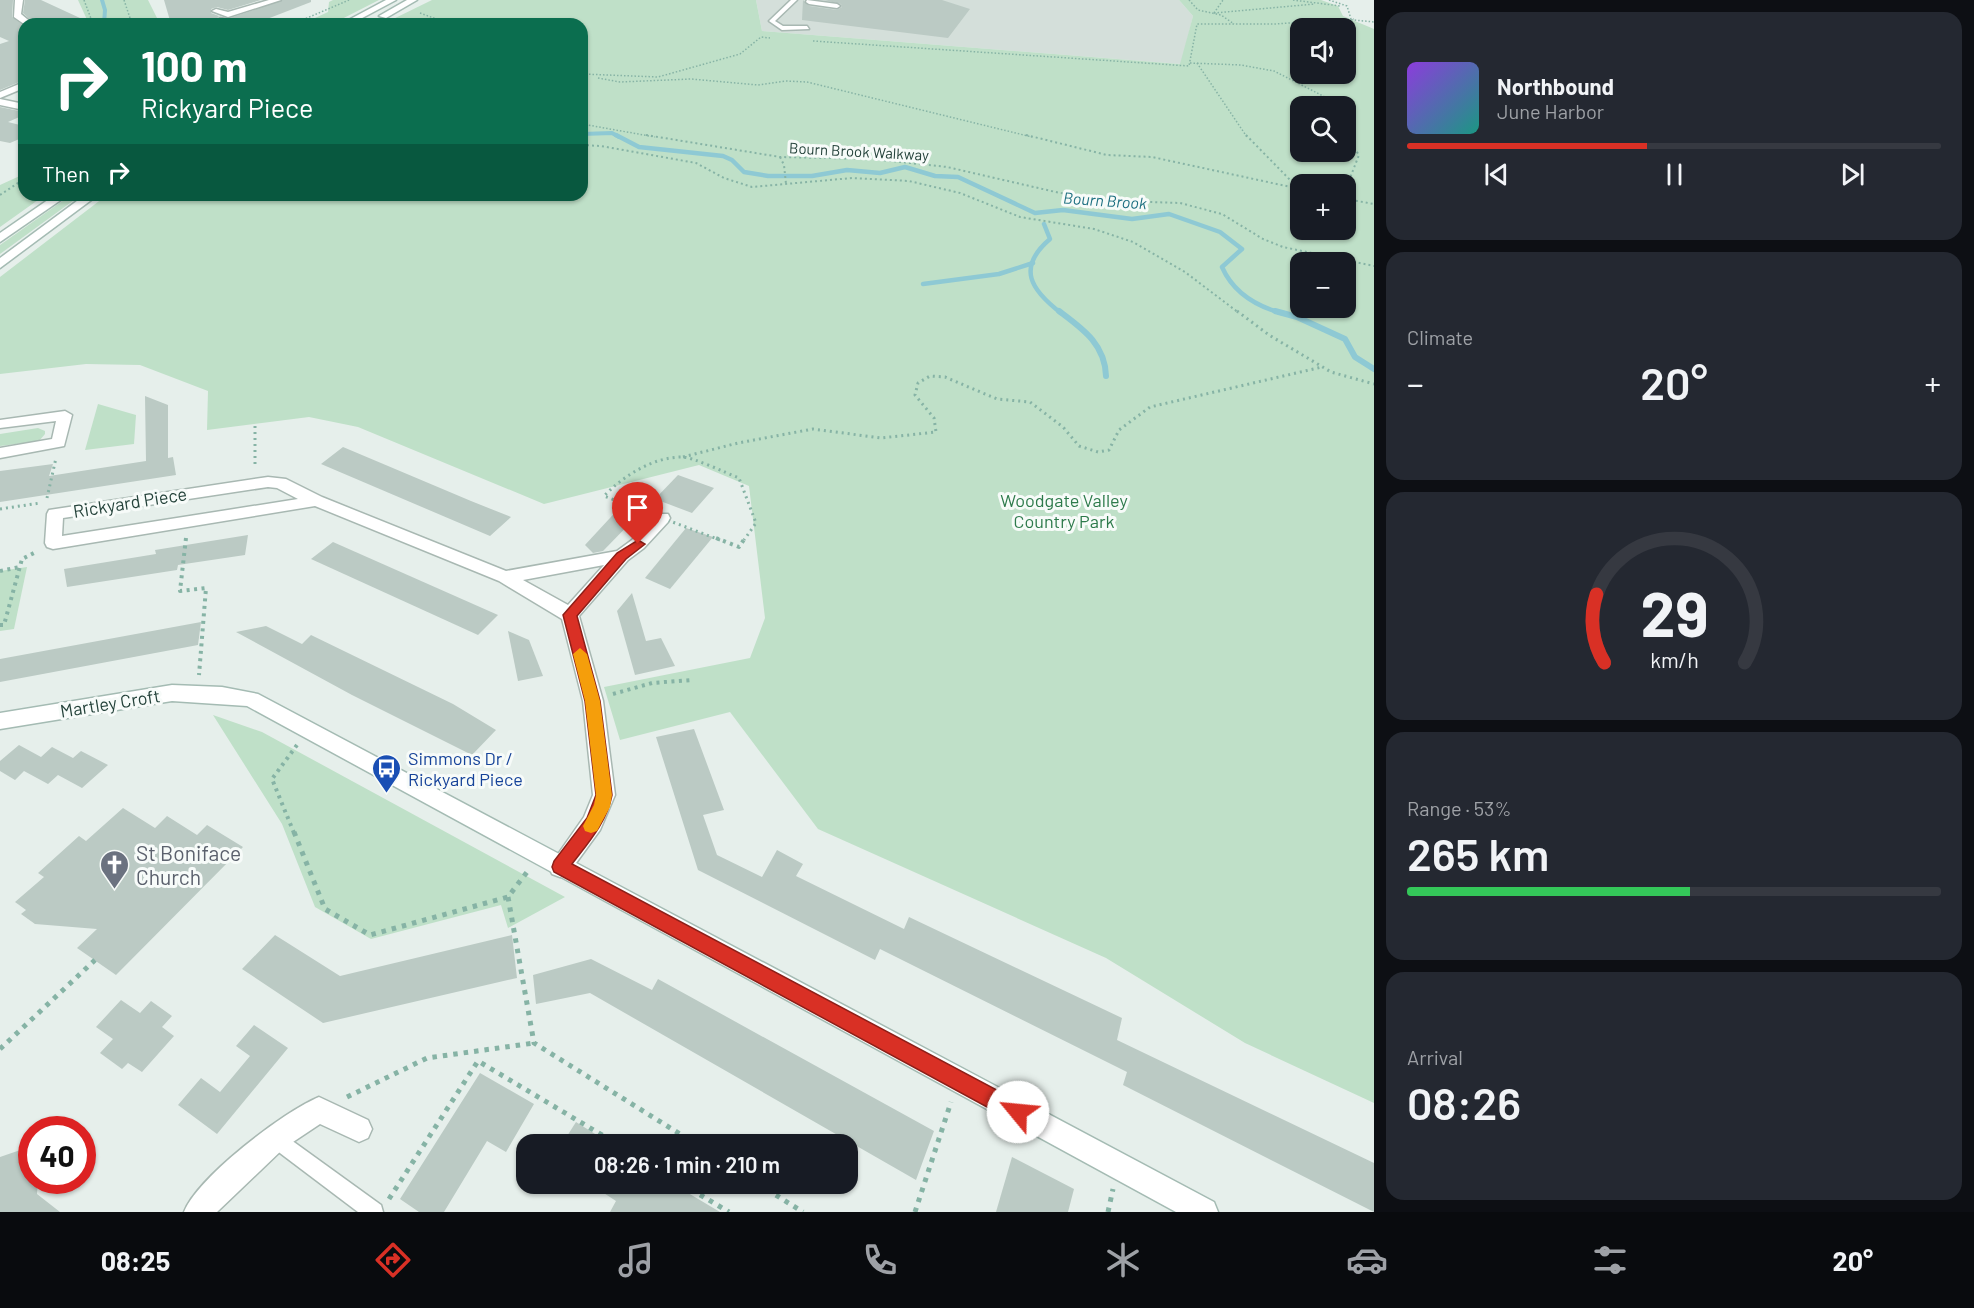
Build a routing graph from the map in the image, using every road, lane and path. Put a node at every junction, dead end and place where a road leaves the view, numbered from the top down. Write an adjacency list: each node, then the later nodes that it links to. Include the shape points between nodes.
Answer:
1 (19, 0): 20 (street, via 17,15)
2 (84, 0): 21 (path)
3 (124, 0): 22 (path)
4 (278, 0): 24 (street)
5 (349, 0): 25 (path)
6 (392, 0): 26 (street)
7 (413, 0): 27 (street)
8 (794, 0): 34 (lane, via 772,21 782,28)
9 (810, 0): 15 (lane)
10 (1189, 0): 19 (path, via 1198,10)
11 (1223, 0): 19 (path)
12 (1293, 0): 14 (path)
13 (1329, 0): 16 (path)
14 (1315, 4): 16 (path); 19 (path)
15 (837, 6)
16 (1347, 6): 29 (path)
17 (216, 11): 23 (street)
18 (417, 12): 28 (path)
19 (1214, 13): 32 (path)
20 (21, 18)
21 (91, 18)
22 (130, 18)
23 (222, 18)
24 (226, 18)
25 (307, 18)
26 (357, 18)
27 (378, 18)
28 (434, 18)
29 (1351, 18)
30 (1356, 20): 33 (path)
31 (1290, 22): 32 (path)
32 (1234, 24): 37 (path, via 1197,24)
33 (1374, 24)
34 (807, 28)
35 (773, 38): 39 (path, via 761,37 740,54 658,77)
36 (809, 40): 37 (path, via 1189,66)
37 (1190, 63): 38 (path)
38 (1197, 63): 43 (path, via 1274,71); 51 (path, via 1249,140)
39 (588, 75)
40 (588, 76): 54 (path, via 620,82 691,79 759,85 807,82 1107,156 1152,157)
41 (18, 88): 42 (street)
42 (0, 95)
43 (1323, 96)
44 (0, 102): 45 (street)
45 (18, 106)
46 (588, 125): 49 (path, Bourn Brook Walkway)
47 (588, 145): 53 (path, via 696,163 752,187)
48 (1356, 150): 50 (path, via 1359,155)
49 (780, 157): 53 (path); 62 (path, Bourn Brook Walkway, via 873,159 947,167 1060,194 1180,203 1222,214 1283,247)
50 (1352, 174)
51 (1290, 180)
52 (18, 183): 55 (path)
53 (786, 184): 63 (path, via 852,178 909,181 960,193 1020,217 1094,229 1123,238 1185,272 1269,335)
54 (1290, 188)
55 (0, 195)
56 (53, 201): 60 (street)
57 (84, 201): 61 (street)
58 (1356, 201): 59 (path)
59 (1374, 204)
60 (0, 238)
61 (0, 264)
62 (1374, 266)
63 (1323, 367): 64 (path); 69 (path, via 1149,407 1119,430 1110,450 1098,452 1079,446 1063,427 1030,402 997,399 945,377 930,376 918,383 915,395 934,418 936,432 881,438 813,429)
64 (1374, 384)
65 (0, 424): 67 (street, via 65,415)
66 (255, 426): 70 (path)
67 (59, 443): 68 (street); 72 (path, via 46,502)
68 (0, 453)
69 (683, 457): 73 (path, via 635,470 604,496); 73 (path, via 738,478 756,523 740,547)
70 (255, 482): 71 (street, Rickyard Piece, via 280,483); 75 (street, Rickyard Piece, via 55,514)
71 (316, 501): 74 (street, Rickyard Piece); 79 (street, Rickyard Piece)
72 (0, 509)
73 (662, 518): 76 (street)
74 (188, 521): 75 (street, Rickyard Piece); 83 (path, via 180,591 206,588)
75 (53, 543): 77 (path, via 22,559)
76 (622, 556): 79 (street); 80 (street)
77 (20, 567): 78 (path); 81 (path, via 4,625)
78 (0, 571)
79 (505, 577): 80 (street, Rickyard Piece)
80 (570, 615): 84 (street)
81 (0, 626)
82 (692, 680): 84 (path, via 652,683)
83 (210, 694): 85 (street, Martley Croft, via 172,693); 86 (street, Martley Croft, via 251,699)
84 (592, 701): 87 (street, via 604,795 602,807 593,823)
85 (0, 721)
86 (310, 729): 87 (street, Martley Croft); 88 (path, via 272,779 325,909 370,935)
87 (551, 861): 88 (path); 92 (street, Martley Croft)
88 (508, 897): 90 (path)
89 (95, 960): 91 (path)
90 (534, 1043): 93 (path, via 427,1058); 96 (path)
91 (0, 1049)
92 (958, 1081): 104 (path); 105 (street, Martley Croft)
93 (319, 1110): 94 (street); 97 (street)
94 (359, 1129)
95 (600, 1134): 100 (path, via 478,1061)
96 (680, 1134)
97 (274, 1138): 100 (lane); 101 (street)
98 (699, 1194): 102 (path)
99 (774, 1194): 103 (path)
100 (380, 1208)
101 (198, 1212)
102 (729, 1212)
103 (804, 1212)
104 (915, 1212)
105 (1204, 1212)

